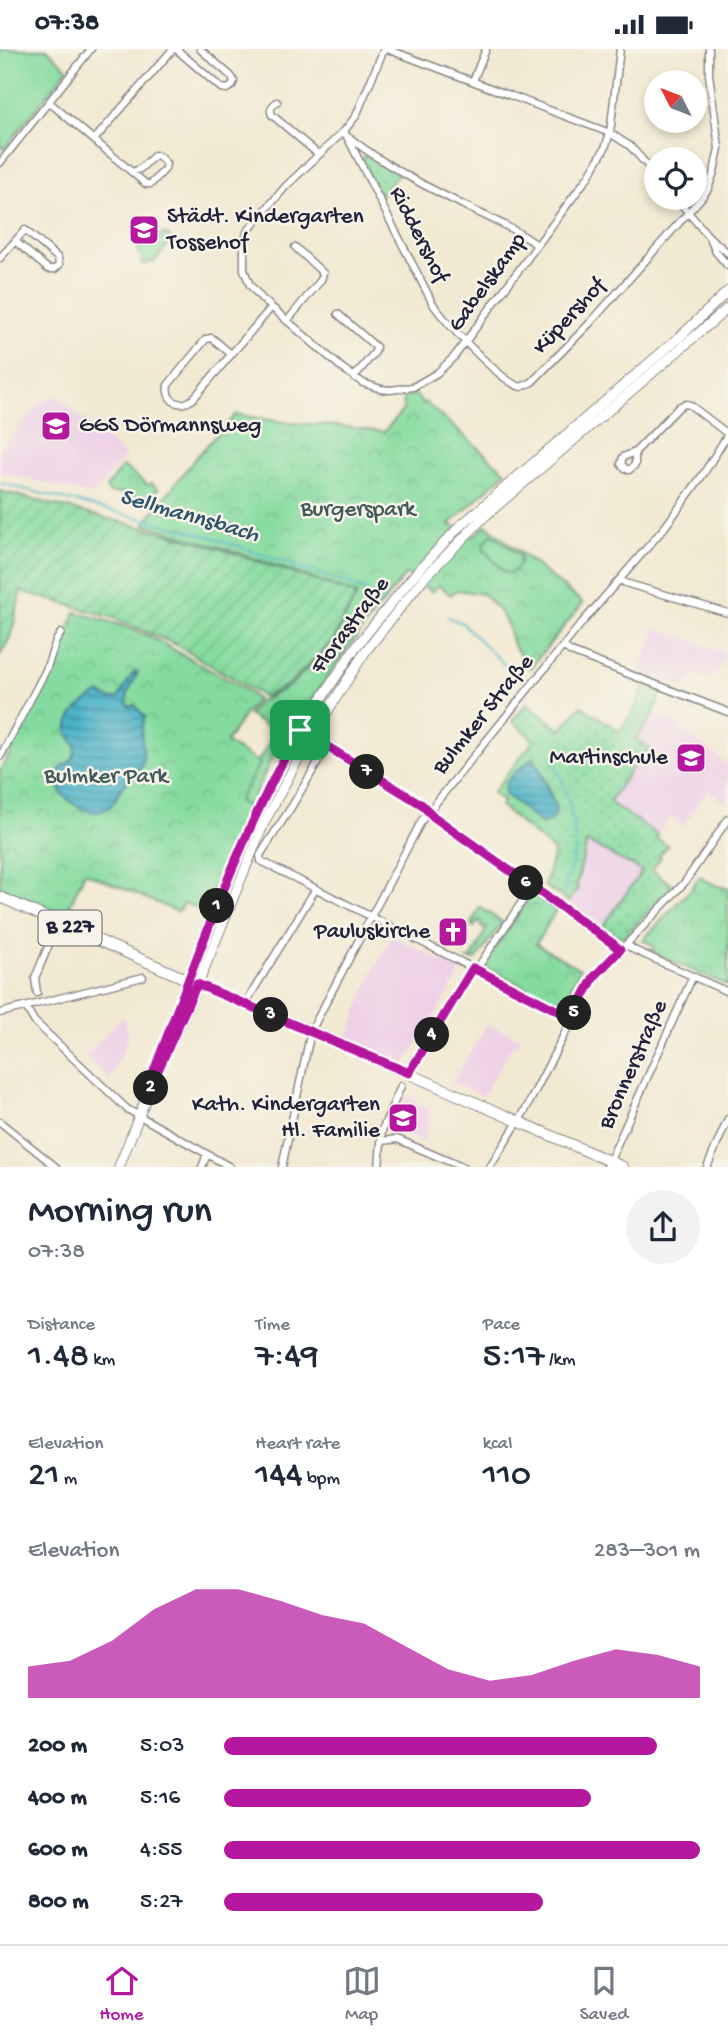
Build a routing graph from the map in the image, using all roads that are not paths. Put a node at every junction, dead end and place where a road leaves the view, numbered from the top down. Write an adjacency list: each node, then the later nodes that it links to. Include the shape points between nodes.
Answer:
1 (91, 49): 9 (street)
2 (174, 49): 3 (street, via 221,88 232,86 231,76); 13 (street)
3 (200, 49)
4 (386, 49): 8 (street); 12 (street, Gabelskamp)
5 (486, 49): 8 (street)
6 (620, 49): 11 (street, Gabelskamp)
7 (709, 49): 18 (street, via 718,159 708,188)
8 (473, 81): 11 (street)
9 (49, 102): 13 (street); 16 (street)
10 (277, 102): 14 (street, via 270,110 272,115)
11 (610, 133): 15 (street); 21 (street, Gabelskamp, via 588,177)
12 (346, 134): 14 (street, Gabelskamp); 21 (street, via 402,171); 31 (street, Riddershof, via 433,304)
13 (94, 140): 17 (street)
14 (318, 154): 27 (street, Gabelskamp, via 247,232 244,269)
15 (644, 161)
16 (0, 163)
17 (132, 172): 17 (street, via 151,184 166,164 155,155)
18 (688, 212): 19 (street); 31 (street, Küpershof, via 591,322 526,386 513,384)
19 (709, 237): 23 (street); 25 (street)
20 (15, 241): 20 (street, via 48,269 58,265 58,258 25,230); 24 (street)
21 (537, 245): 31 (street, Gabelskamp)
22 (295, 247): 30 (street, via 323,273)
23 (728, 253)
24 (0, 258)
25 (728, 266)
26 (728, 291): 41 (main road, Florastraße, via 452,535 369,630)
27 (271, 308): 30 (street, Gabelskamp); 32 (street)
28 (726, 312): 42 (main road, Florastraße, via 502,500 440,561 365,652)
29 (338, 314): 33 (street, via 376,347)
30 (287, 321): 33 (street, Gabelskamp)
31 (466, 343): 33 (street, Gabelskamp, via 437,373 413,387 380,389)
32 (231, 354): 32 (street, via 187,404 170,398 169,385 206,338)
33 (354, 377)
34 (728, 434): 35 (street, Bulmker Straße, via 683,404); 36 (street, Bulmker Straße, via 684,502)
35 (635, 451)
36 (620, 579): 37 (street); 39 (street, Bulmker Straße)
37 (728, 613)
38 (61, 633): 44 (street)
39 (563, 646): 40 (street); 45 (street, Bulmker Straße)
40 (728, 712)
41 (300, 730): 42 (street); 57 (main road, Florastraße, via 259,809)
42 (311, 737): 43 (street); 57 (main road, Florastraße, via 264,823)
43 (327, 747): 45 (street); 48 (street, via 260,858)
44 (0, 757)
45 (428, 811): 47 (street); 50 (street, Bulmker Straße)
46 (728, 819): 52 (street, via 685,882)
47 (532, 887): 53 (street); 54 (street)
48 (315, 890): 50 (street); 60 (street)
49 (0, 897): 51 (main road, B 227)
50 (370, 917): 54 (street); 64 (street, Bulmker Straße)
51 (58, 923): 57 (main road, B 227); 59 (street, via 36,975)
52 (626, 944): 53 (street); 56 (street)
53 (620, 950): 63 (street, via 594,977)
54 (474, 969): 63 (street); 65 (street)
55 (143, 977): 61 (street)
56 (693, 977): 58 (street); 73 (street, Bronnerstraße)
57 (193, 982): 60 (main road, B 227); 67 (main road, Florastraße)
58 (728, 992)
59 (37, 993)
60 (246, 1005): 64 (main road, B 227)
61 (26, 1007): 62 (street); 67 (street, via 34,1021)
62 (0, 1013)
63 (572, 1018): 70 (street)
64 (311, 1031): 65 (main road, B 227); 78 (street, Bulmker Straße)
65 (409, 1073): 70 (main road, B 227)
66 (401, 1086): 71 (street)
67 (139, 1117): 72 (street); 75 (main road, Florastraße)
68 (728, 1119): 83 (street)
69 (0, 1122): 74 (street)
70 (519, 1122): 73 (main road, B 227); 81 (street)
71 (382, 1141): 79 (street); 80 (street, via 397,1139)
72 (207, 1154): 76 (street); 77 (street)
73 (608, 1164): 82 (main road, B 227)
74 (56, 1167)
75 (119, 1167)
76 (202, 1167)
77 (230, 1167)
78 (282, 1167)
79 (379, 1167)
80 (462, 1167)
81 (490, 1167)
82 (623, 1167)
83 (706, 1167)

